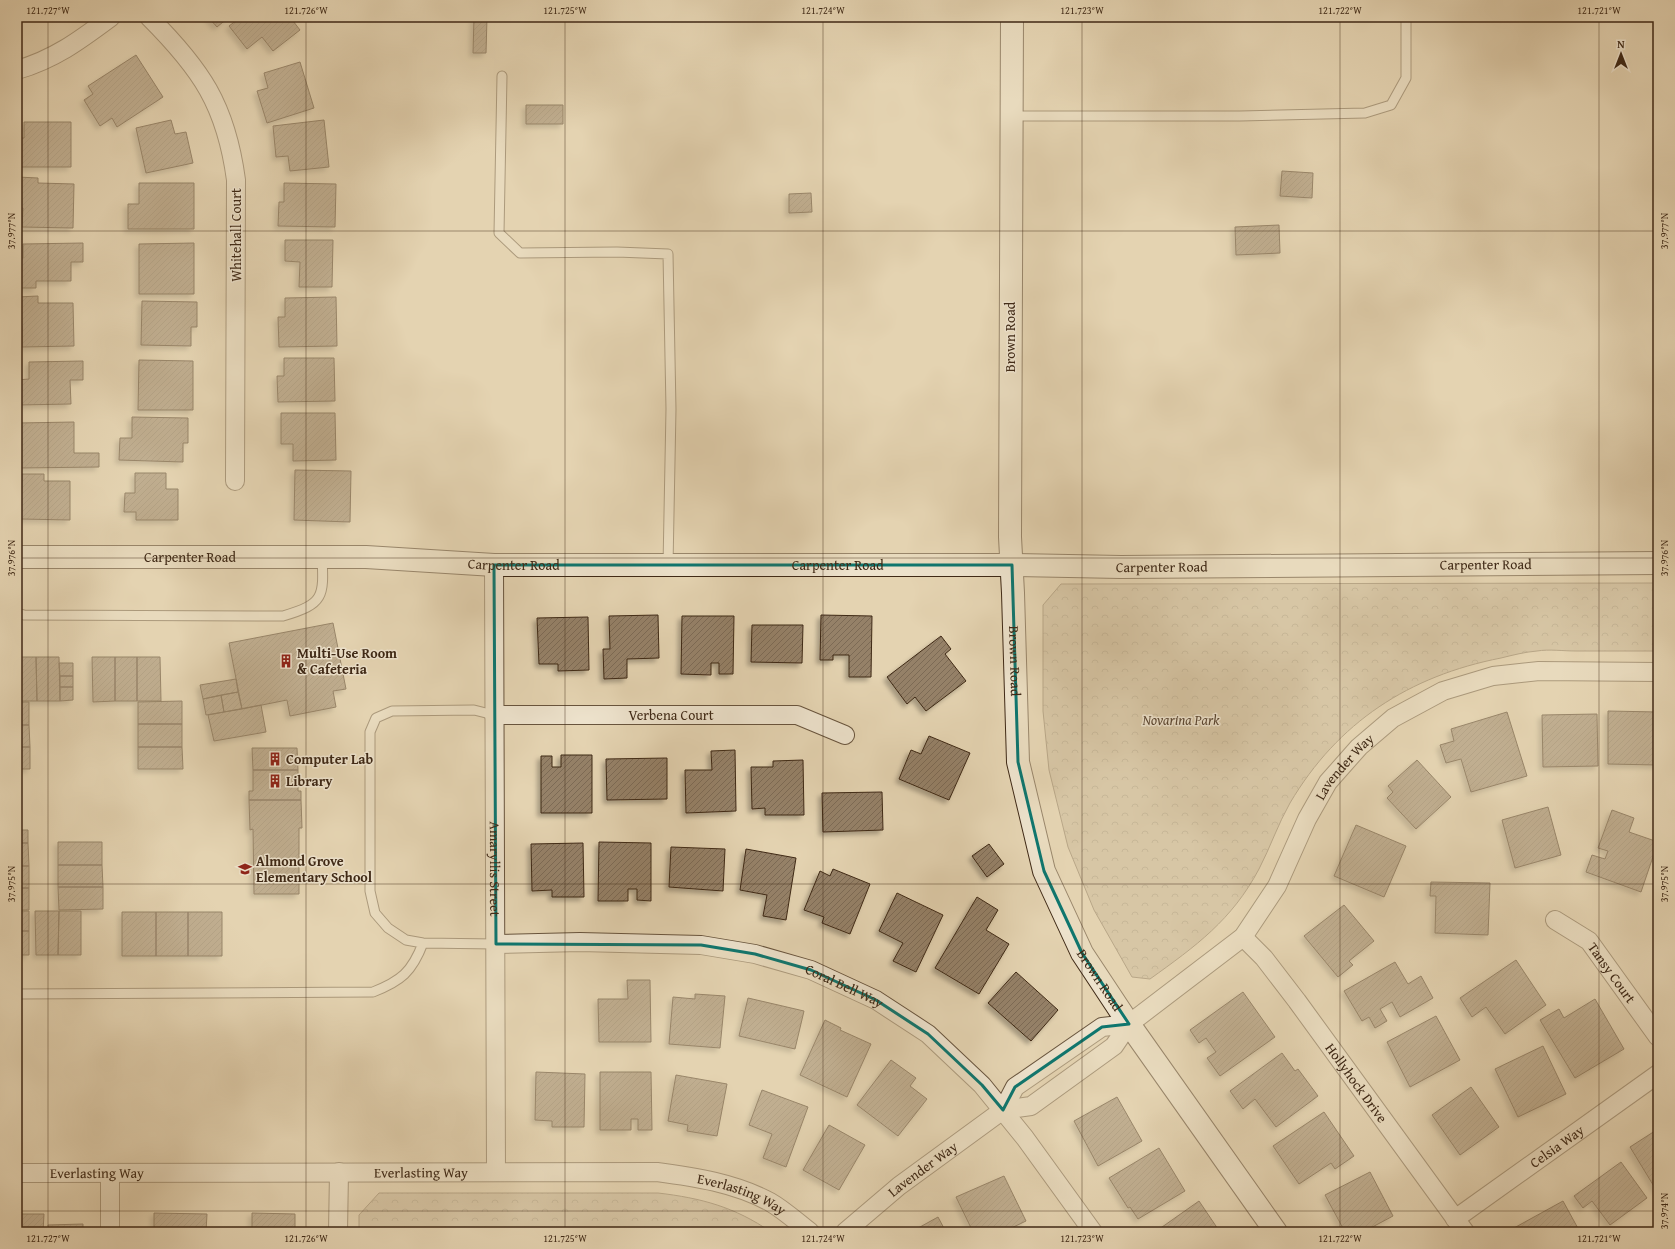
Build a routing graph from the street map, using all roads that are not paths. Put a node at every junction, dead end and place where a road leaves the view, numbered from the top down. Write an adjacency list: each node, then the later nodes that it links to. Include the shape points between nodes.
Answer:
1 (111, 17): 5 (street, via 72,47 32,66)
2 (149, 17): 8 (street, Whitehall Court, via 196,68 211,93 232,152 236,180)
3 (1012, 17): 7 (street, Brown Road)
4 (1406, 17): 7 (lane, via 1406,78 1391,105 1366,113)
5 (17, 70)
6 (502, 76): 14 (lane, via 499,233 520,253 668,254)
7 (1010, 116): 13 (street, Brown Road)
8 (235, 480)
9 (17, 557): 10 (street, Carpenter Road)
10 (322, 557): 12 (street, Carpenter Road, via 366,557); 15 (lane, via 324,583 321,595 307,609 283,616)
11 (1658, 563): 13 (street, Carpenter Road, via 1121,567)
12 (494, 565): 14 (street, Carpenter Road); 17 (street, Amaryllis Street)
13 (1012, 565): 14 (street, Carpenter Road); 24 (street, Brown Road, via 1018,762 1044,871 1082,953)
14 (668, 566)
15 (17, 613)
16 (1658, 672): 20 (street, Lavender Way, via 1539,671 1493,676 1443,691 1393,718 1359,747 1328,782 1307,819 1277,886)
17 (494, 715): 18 (street, Verbena Court, via 797,715); 21 (lane, via 474,710 392,711 376,718 370,732 370,891 375,913 388,928 406,940); 22 (street, Amaryllis Street)
18 (845, 735)
19 (1555, 920): 25 (street, Tansy Court, via 1589,941)
20 (1243, 937): 24 (street, Lavender Way); 32 (street, Hollyhock Drive, via 1264,958 1297,1001)
21 (423, 943): 22 (lane); 23 (lane, via 410,970 386,987 373,992)
22 (496, 944): 27 (street, Coral Bell Way, via 580,942 701,945 755,954 811,970 876,1000 928,1034 982,1085); 29 (street, Amaryllis Street)
23 (17, 994)
24 (1129, 1024): 27 (street, Lavender Way, via 1114,1046 1031,1106); 27 (street, Lavender Way, via 1102,1027 1015,1088); 38 (street, Brown Road)
25 (1658, 1037)
26 (1658, 1074): 32 (street, Celsia Way)
27 (1003, 1110): 36 (street, Lavender Way, via 899,1186); 37 (street, Coral Bell Way)
28 (339, 1172): 29 (street, Everlasting Way); 31 (street, Everlasting Way); 34 (street)
29 (496, 1172): 35 (street, Everlasting Way, via 657,1172 696,1177 727,1185 770,1202)
30 (17, 1173): 31 (street, Everlasting Way)
31 (110, 1173): 33 (street)
32 (1460, 1226)
33 (110, 1232)
34 (338, 1232)
35 (810, 1232)
36 (845, 1232)
37 (1092, 1232)
38 (1276, 1232)

